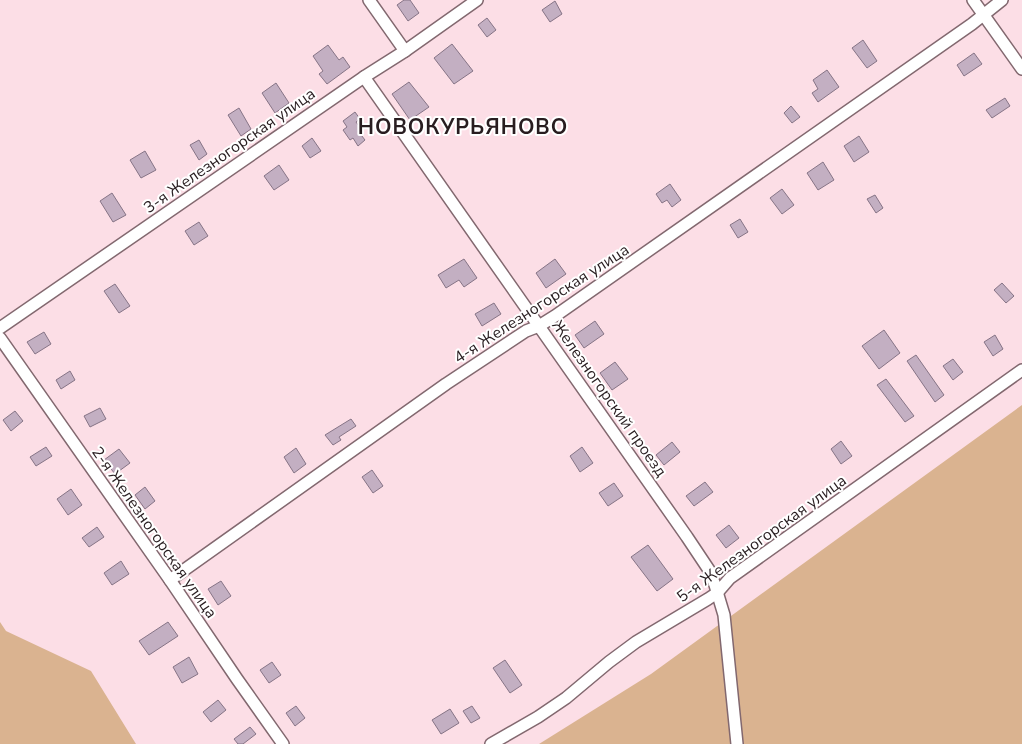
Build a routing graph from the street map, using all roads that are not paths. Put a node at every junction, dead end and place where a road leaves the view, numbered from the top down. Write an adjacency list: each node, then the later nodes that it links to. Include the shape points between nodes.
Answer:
1 (369, 0): 6 (street)
2 (477, 0): 6 (street, 3-я Железногорская улица)
3 (974, 0): 5 (street)
4 (1002, 0): 5 (street, 4-я Железногорская улица)
5 (984, 15): 7 (street); 9 (street, 4-я Железногорская улица)
6 (405, 51): 8 (street, 3-я Железногорская улица)
7 (1022, 70)
8 (364, 77): 9 (street, Железногорский проезд); 10 (street, 3-я Железногорская улица)
9 (539, 326): 13 (street, 4-я Железногорская улица, via 526,331 446,384); 14 (street, Железногорский проезд, via 709,570)
10 (0, 328)
11 (0, 338): 13 (street, 2-я Железногорская улица)
12 (1022, 370): 14 (street, 5-я Железногорская улица, via 730,578)
13 (170, 580): 15 (street, 2-я Железногорская улица)
14 (717, 593): 16 (street, 5-я Железногорская улица, via 636,642 566,698); 17 (street, Железногорский проезд, via 724,615)
15 (283, 744)
16 (491, 744)
17 (737, 744)

